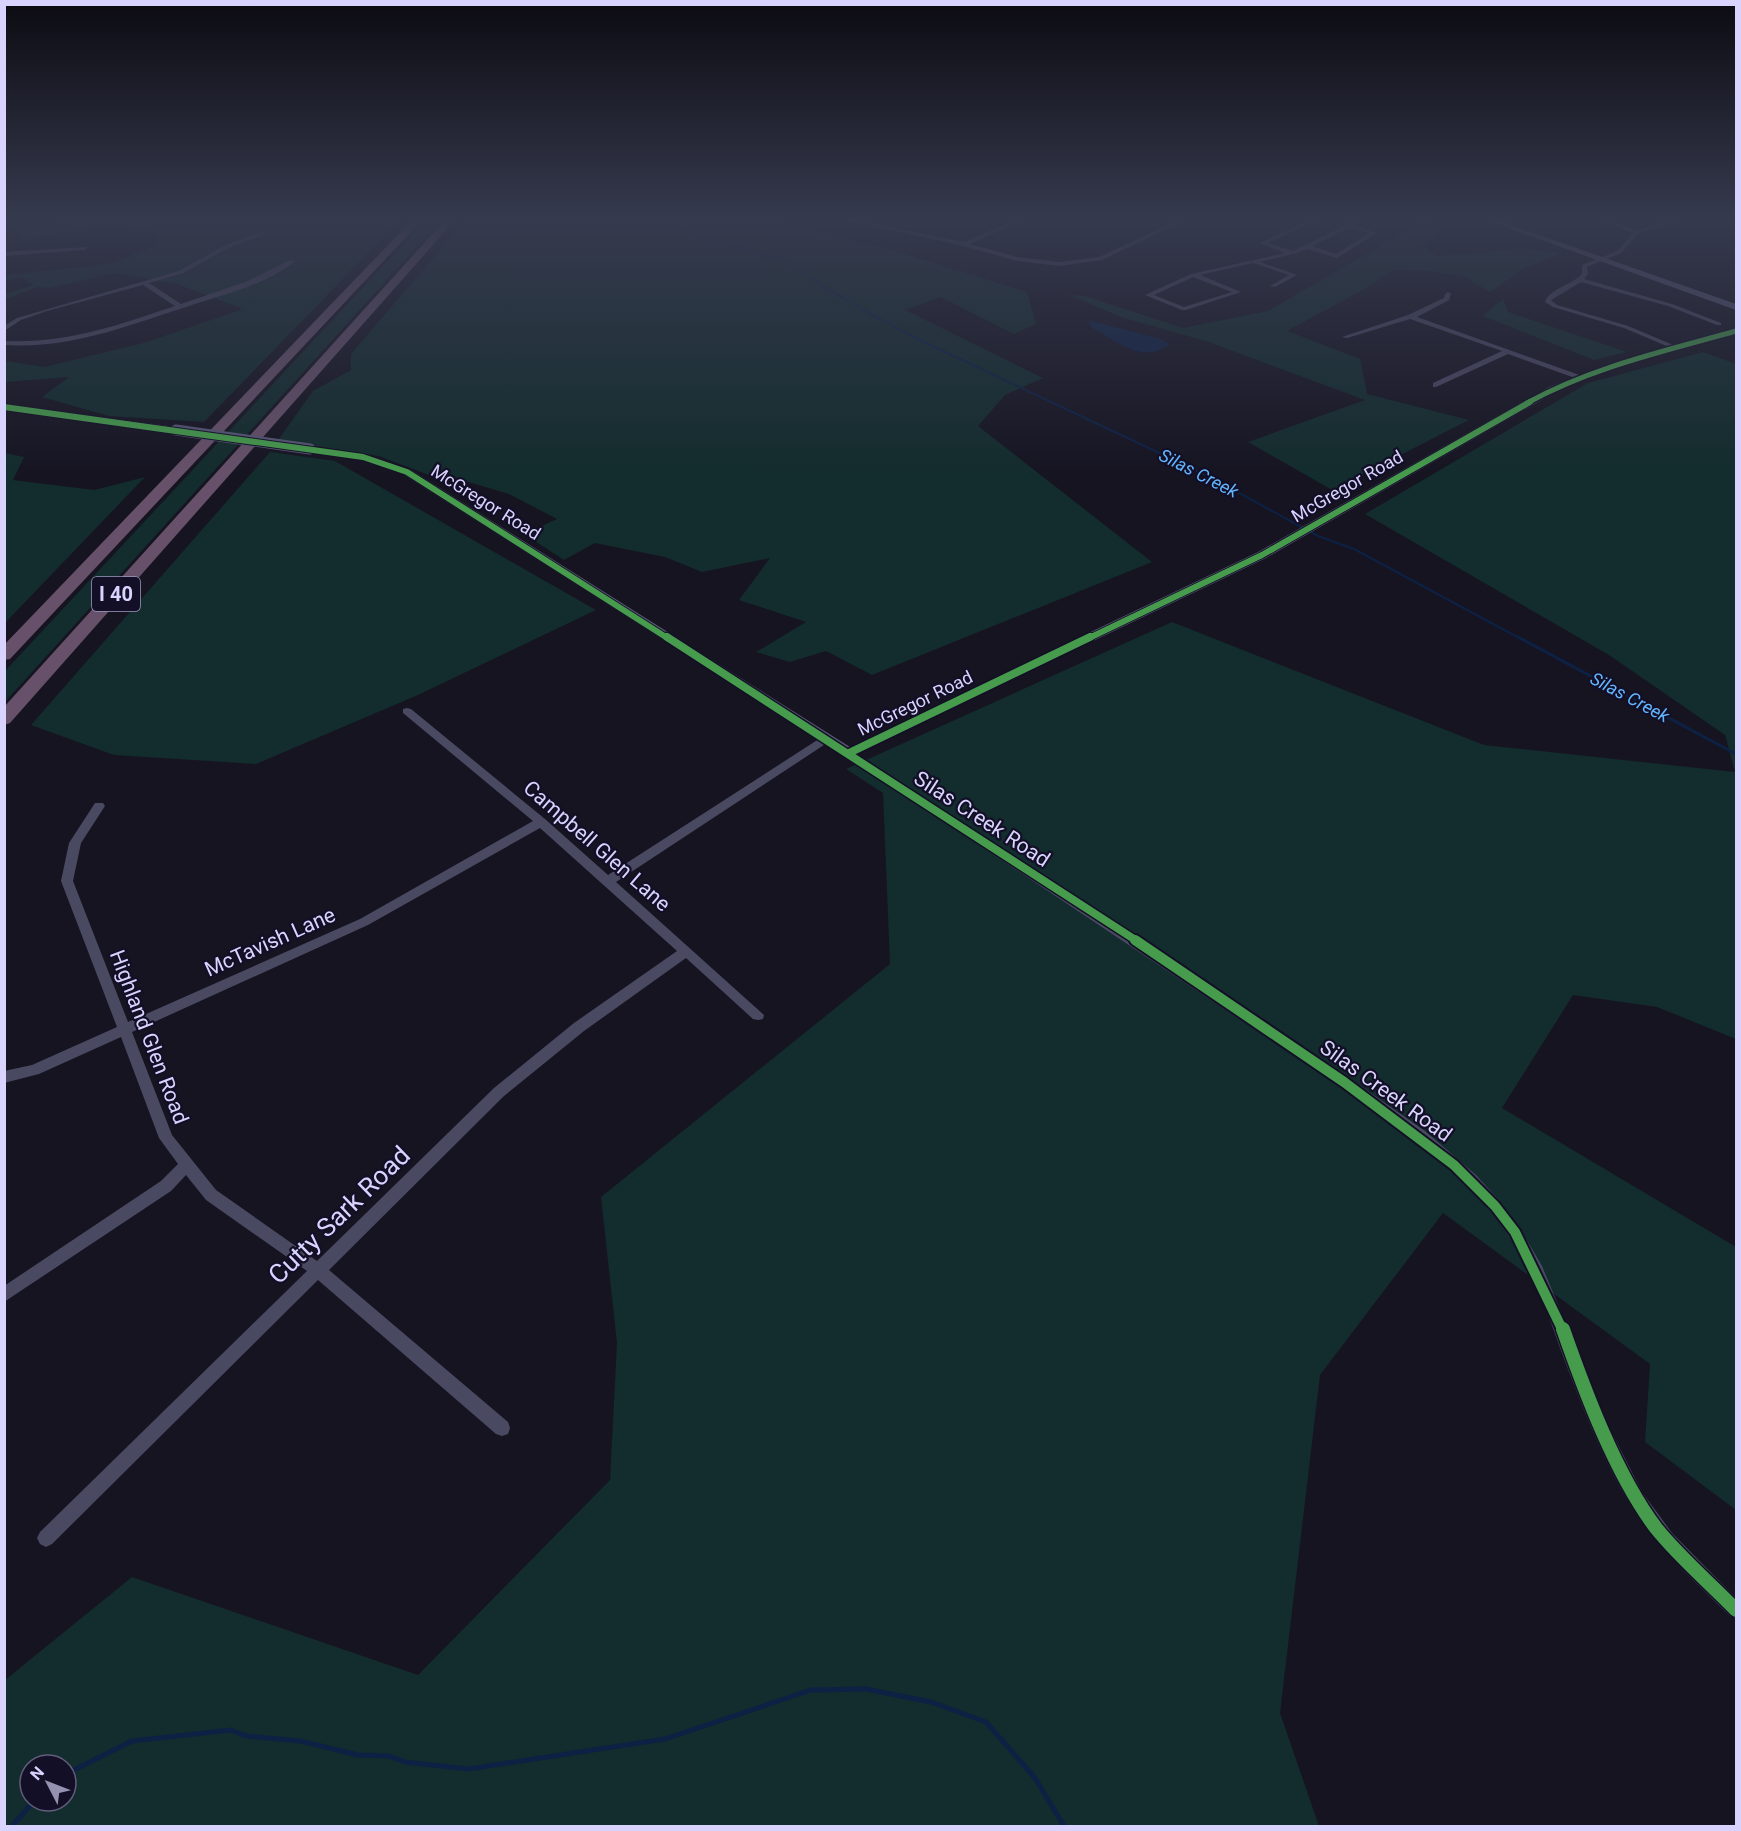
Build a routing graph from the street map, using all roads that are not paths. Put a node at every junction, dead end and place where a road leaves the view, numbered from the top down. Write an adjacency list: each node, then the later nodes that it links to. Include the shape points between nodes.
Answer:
1 (63, 305): 12 (street, via 19,319)
2 (336, 305): 21 (highway, I 40)
3 (374, 305): 23 (highway, I 40)
4 (1175, 305): 5 (street, via 1184,309)
5 (1195, 305)
6 (1435, 305): 10 (street)
7 (1554, 305): 16 (street, via 1626,327)
8 (1671, 305): 11 (street)
9 (180, 306): 15 (street, via 71,340)
10 (1411, 317): 14 (street); 17 (street)
11 (1719, 324)
12 (4, 329)
13 (1737, 332): 16 (street, McGregor Road)
14 (1345, 337)
15 (4, 344)
16 (1676, 348): 18 (street, McGregor Road)
17 (1509, 351): 18 (street); 19 (street)
18 (1581, 377): 25 (street, McGregor Road, via 1430,457 1262,555)
19 (1436, 385)
20 (4, 408): 24 (street, McGregor Road, bridge, via 363,457 407,472)
21 (4, 655)
22 (407, 711): 27 (street, Campbell Glen Lane)
23 (4, 719)
24 (826, 739): 25 (street, McGregor Road); 28 (street)
25 (849, 753): 38 (street, Silas Creek Road, via 1310,1058 1384,1110 1479,1188 1515,1232 1539,1276 1588,1399 1638,1501 1658,1529)
26 (99, 807): 31 (street, Highland Glen Road, via 75,843 67,881)
27 (541, 822): 28 (street, Campbell Glen Lane); 31 (street, McTavish Lane, via 364,922)
28 (608, 882): 29 (street, Campbell Glen Lane)
29 (686, 951): 30 (street, Campbell Glen Lane); 34 (street, Cutty Sark Road, via 499,1092)
30 (758, 1015)
31 (122, 1029): 32 (street, McTavish Lane, via 34,1070); 33 (street, Highland Glen Road, via 166,1138)
32 (4, 1077)
33 (187, 1165): 34 (street, Highland Glen Road, via 211,1195); 35 (street, via 166,1186)
34 (317, 1269): 36 (street, Highland Glen Road); 37 (street, Cutty Sark Road)
35 (4, 1294)
36 (502, 1428)
37 (46, 1538)
38 (1737, 1610)

